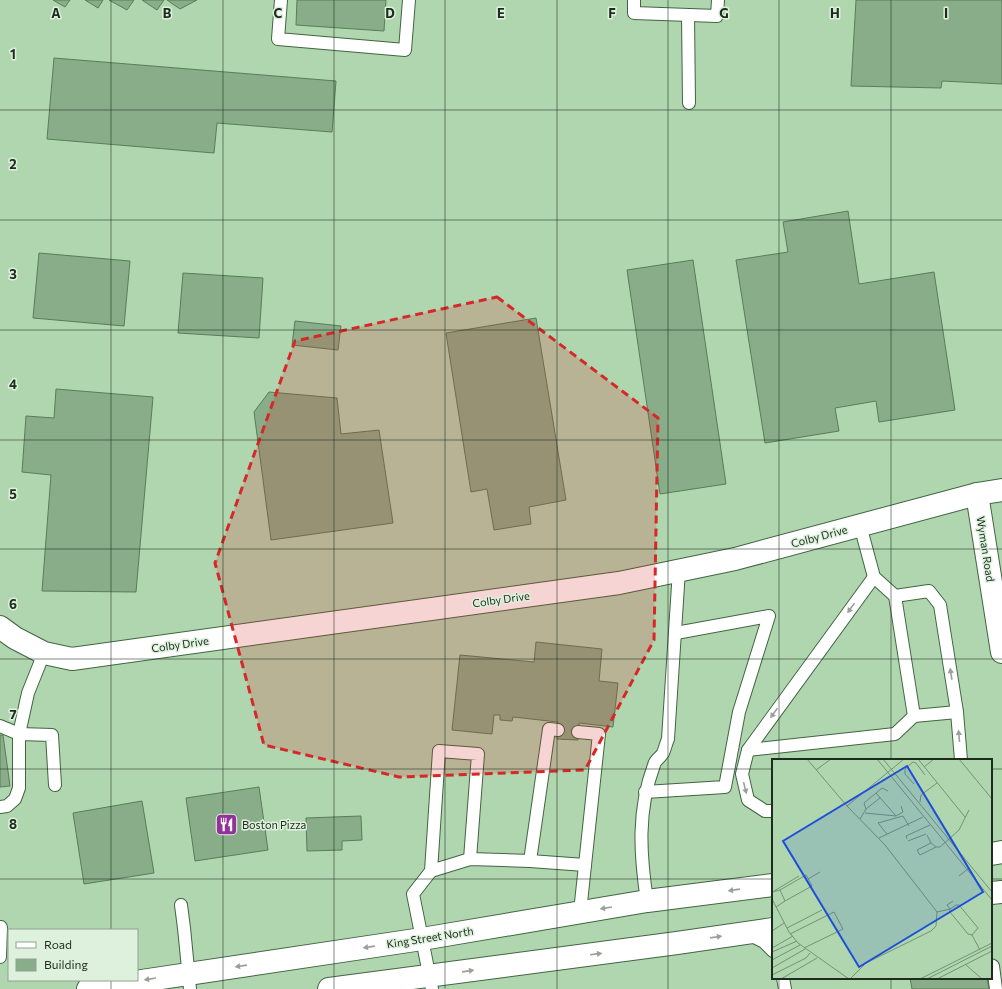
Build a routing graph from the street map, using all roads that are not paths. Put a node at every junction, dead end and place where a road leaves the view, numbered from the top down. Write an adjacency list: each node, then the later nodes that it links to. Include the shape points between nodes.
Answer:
1 (281, 0): 2 (lane, via 278,39 405,50)
2 (409, 0)
3 (634, 0): 5 (lane, via 634,13)
4 (718, 0): 5 (lane, via 717,16)
5 (688, 15): 6 (lane)
6 (689, 104)
7 (1002, 490): 8 (street, Colby Drive)
8 (977, 494): 9 (street, Colby Drive); 15 (street, Wyman Road)
9 (860, 525): 10 (street, Colby Drive, via 736,559); 11 (lane)
10 (679, 570): 14 (lane); 16 (street, Colby Drive, via 619,583 72,659)
11 (874, 577): 12 (lane); 23 (lane, one-way to 23)
12 (895, 596): 17 (lane, one-way to 12, via 940,605 929,591); 18 (lane)
13 (0, 627): 16 (street, Colby Drive)
14 (676, 633): 26 (lane, via 668,739 663,753 654,763); 26 (lane, via 769,616 739,712 725,787)
15 (1002, 652)
16 (44, 653): 22 (lane, via 28,693)
17 (957, 712): 18 (lane); 24 (lane, one-way to 17)
18 (914, 716): 23 (lane, via 895,734)
19 (0, 726): 22 (lane)
20 (558, 730): 32 (lane, via 549,729)
21 (578, 732): 33 (lane, via 598,734)
22 (19, 734): 25 (lane, via 52,735); 27 (lane, via 19,788 15,798 7,806)
23 (748, 750): 28 (lane, one-way to 28, via 742,774 748,800 765,811)
24 (961, 759)
25 (55, 785)
26 (645, 792): 38 (lane, via 640,837)
27 (0, 807)
28 (772, 811)
29 (1002, 852): 30 (street)
30 (992, 854)
31 (470, 859): 32 (lane); 34 (lane); 34 (lane, via 478,754 439,751)
32 (530, 861): 33 (lane)
33 (585, 865): 40 (lane)
34 (431, 871): 44 (lane, via 413,894)
35 (772, 885): 38 (street, King Street North, one-way to 38)
36 (1002, 892): 37 (street)
37 (992, 893)
38 (647, 901): 40 (street, King Street North, one-way to 40)
39 (181, 905): 49 (lane)
40 (580, 912): 44 (street, King Street North)
41 (2, 927): 46 (lane)
42 (772, 929): 43 (street)
43 (746, 933): 45 (lane, via 764,942); 50 (street, one-way to 43)
44 (422, 939): 49 (street, King Street North, one-way to 49); 50 (lane)
45 (772, 950)
46 (0, 957)
47 (992, 966): 54 (lane)
48 (783, 979): 53 (lane)
49 (189, 981): 51 (street, King Street North, one-way to 51)
50 (430, 982): 52 (street)
51 (88, 989)
52 (329, 989)
53 (785, 989)
54 (996, 989)

